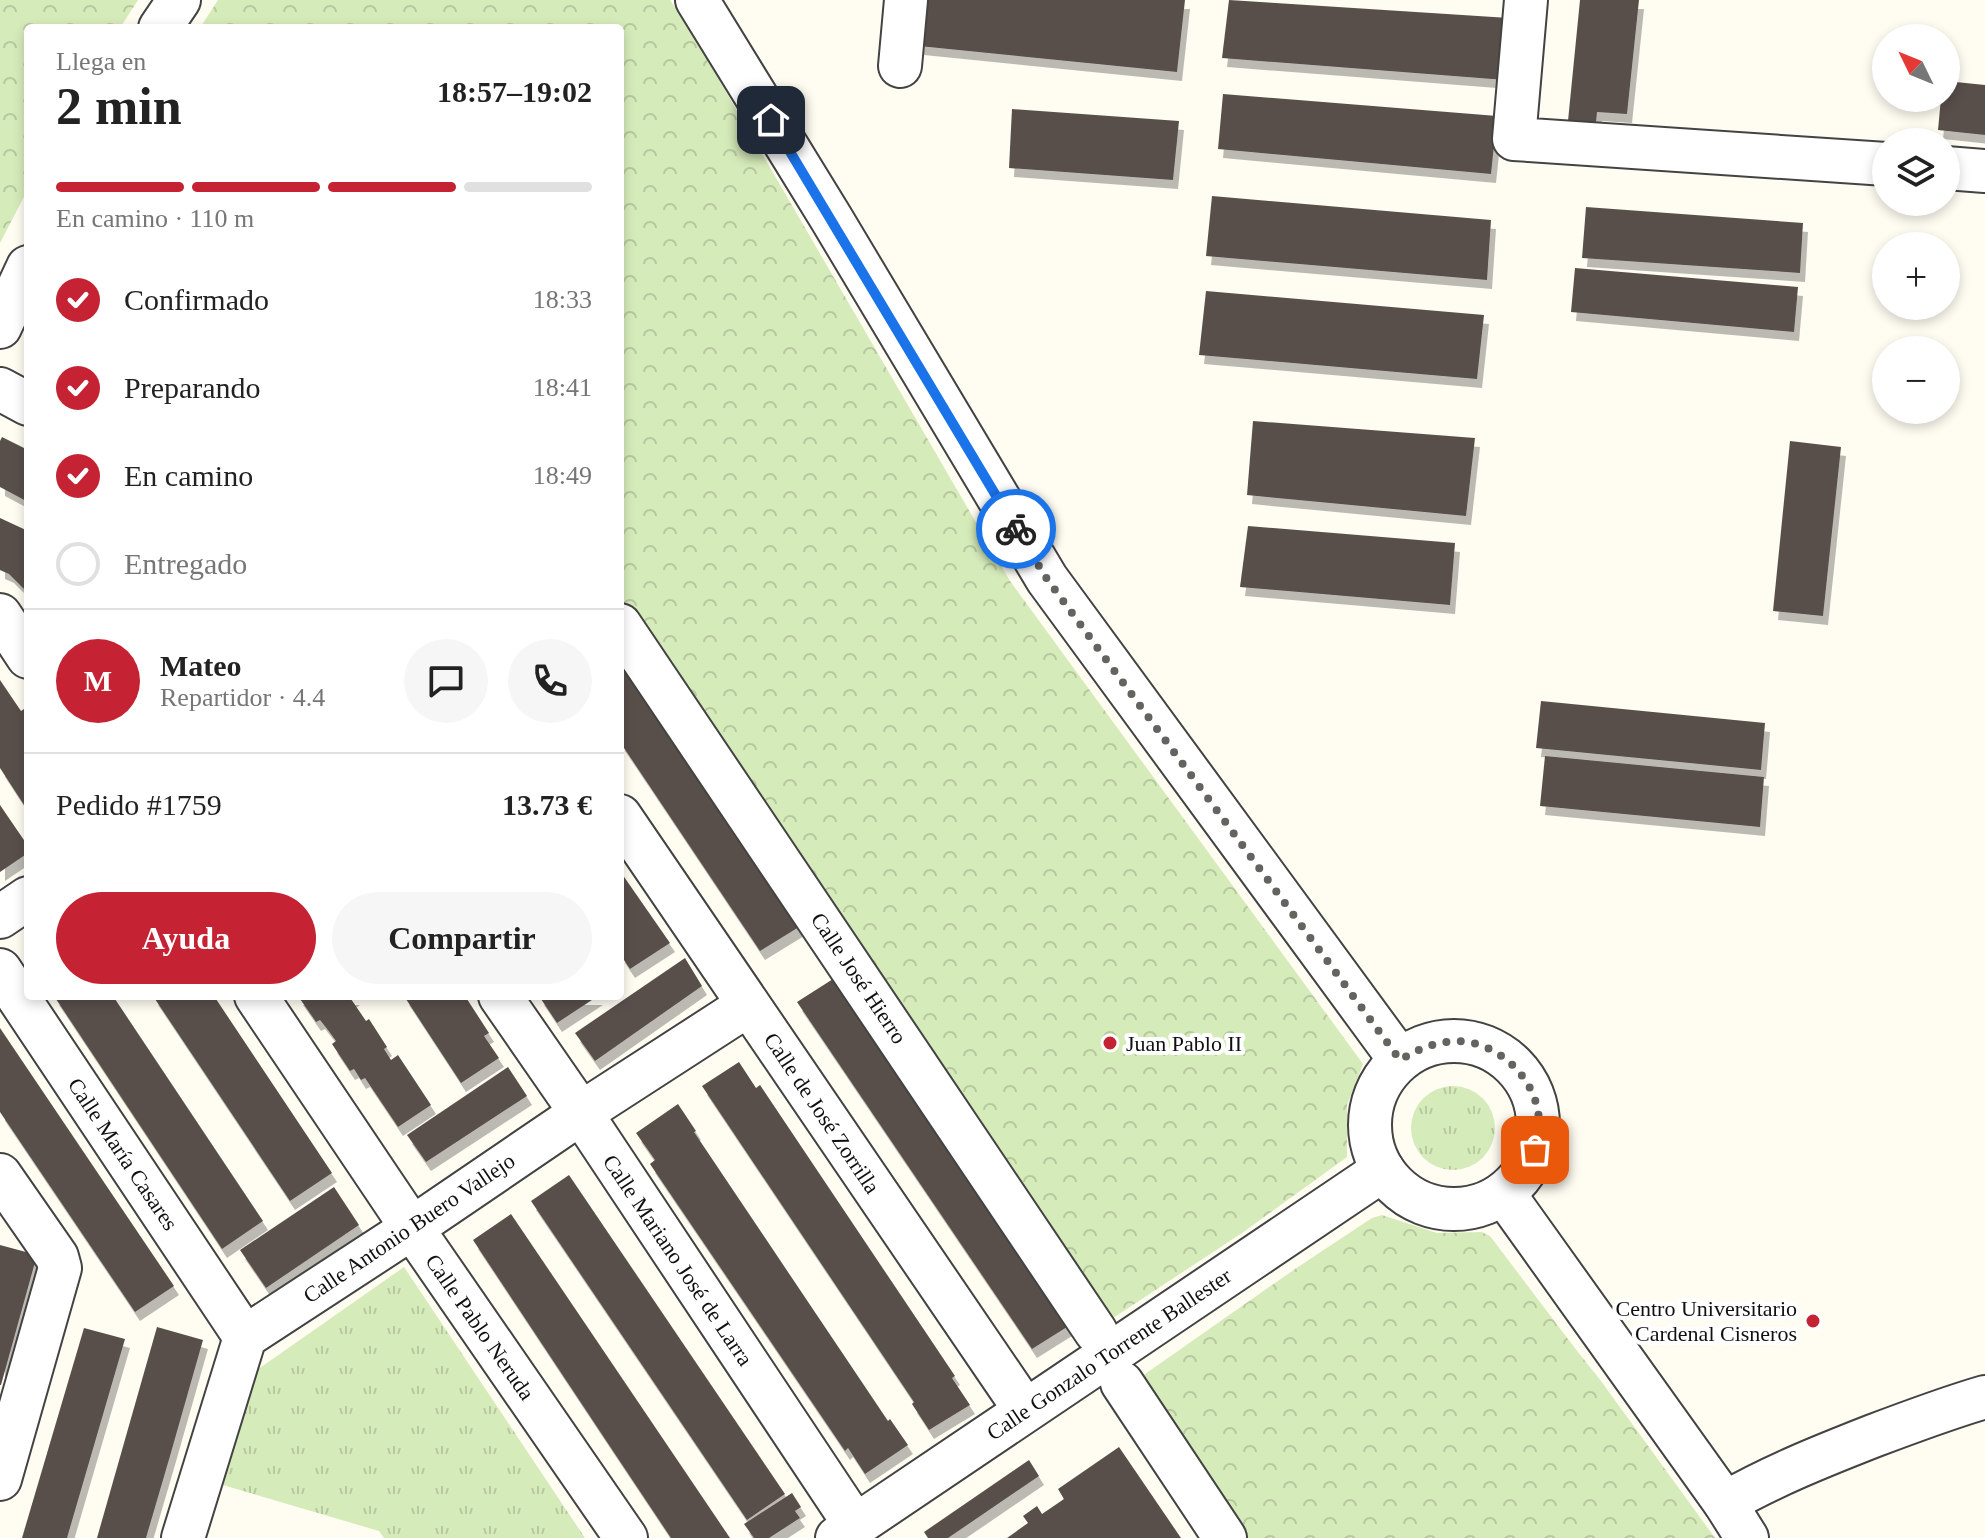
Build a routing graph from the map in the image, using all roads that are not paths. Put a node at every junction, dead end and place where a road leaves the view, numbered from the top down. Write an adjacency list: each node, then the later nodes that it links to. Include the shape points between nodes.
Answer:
1 (179, 0): 5 (street)
2 (697, 0): 24 (street, via 1047,579)
3 (906, 0): 6 (street)
4 (1526, 0): 7 (street, via 1514,139)
5 (163, 24)
6 (900, 66)
7 (1872, 163)
8 (1960, 169): 9 (street)
9 (1985, 171)
10 (24, 276): 11 (street)
11 (0, 327)
12 (0, 389): 13 (street)
13 (24, 402)
14 (0, 615): 16 (street)
15 (624, 631): 30 (street, Calle José Hierro)
16 (24, 651)
17 (624, 822): 23 (street, Calle de José Zorrilla)
18 (24, 901): 19 (street)
19 (0, 917)
20 (0, 970): 31 (street, Calle María Casares)
21 (259, 1000): 29 (street, Calle Pablo Neruda)
22 (503, 1000): 25 (street, Calle Mariano José de Larra)
23 (748, 1005): 25 (street, Calle Antonio Buero Vallejo); 34 (street, Calle de José Zorrilla)
24 (1400, 1060): 26 (street, via 1384,1078 1370,1124); 28 (street, via 1450,1041 1477,1044 1501,1055 1521,1073 1534,1097 1539,1123 1535,1150 1523,1174)
25 (581, 1113): 29 (street, Calle Antonio Buero Vallejo); 37 (street, Calle Mariano José de Larra)
26 (1383, 1170): 28 (street, via 1401,1191 1425,1205 1452,1210 1480,1206); 34 (street, Calle Gonzalo Torrente Ballester)
27 (0, 1175): 35 (street, via 60,1268)
28 (1504, 1194): 36 (street)
29 (412, 1228): 31 (street, Calle Antonio Buero Vallejo); 39 (street, Calle Pablo Neruda)
30 (1096, 1332)
31 (245, 1337): 38 (street)
32 (1122, 1383): 40 (street)
33 (1985, 1397): 36 (street, via 1834,1451)
34 (1025, 1410): 37 (street, Calle Gonzalo Torrente Ballester)
35 (0, 1479)
36 (1725, 1503): 41 (street)
37 (846, 1531)
38 (183, 1538)
39 (626, 1538)
40 (1225, 1538)
41 (1747, 1538)

